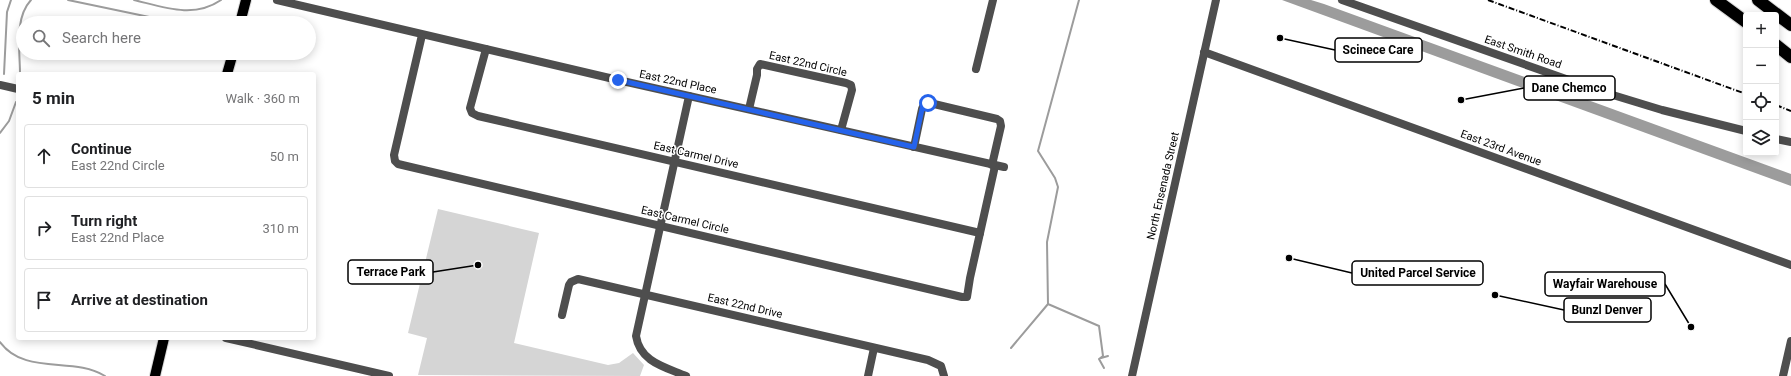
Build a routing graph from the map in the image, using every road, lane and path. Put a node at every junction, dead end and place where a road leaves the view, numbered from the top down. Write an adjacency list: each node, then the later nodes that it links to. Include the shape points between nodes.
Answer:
1 (246, 0): 8 (main road)
2 (277, 0): 11 (street, East 22nd Place)
3 (993, 0): 17 (street)
4 (1216, 0): 14 (street, North Ensenada Street)
5 (1342, 0): 24 (street, East Smith Road, via 1603,92)
6 (1716, 0): 9 (highway)
7 (1758, 0): 10 (highway)
8 (242, 16)
9 (1743, 20)
10 (1791, 25)
11 (422, 35): 13 (street, East 22nd Place); 31 (street, East Carmel Circle, via 394,155 398,164)
12 (1779, 47): 15 (highway)
13 (486, 49): 21 (street, East 22nd Place); 28 (street, East Carmel Drive, via 470,108 472,113)
14 (1204, 52): 33 (street, East 23rd Avenue); 45 (street, North Ensenada Street)
15 (1791, 57)
16 (231, 60): 18 (main road)
17 (976, 69)
18 (228, 72)
19 (0, 85): 20 (street)
20 (16, 89)
21 (689, 96): 22 (street, East 22nd Place); 28 (street)
22 (749, 109): 23 (street, East 22nd Place); 23 (street, East 22nd Circle, via 760,64 846,83 851,85 852,90)
23 (841, 130): 27 (street, East 22nd Place)
24 (1743, 130)
25 (1779, 140): 26 (street)
26 (1791, 142)
27 (914, 147): 29 (street, East 22nd Place); 29 (street, via 924,104 941,105 1000,121)
28 (674, 161): 31 (street); 32 (street, East Carmel Drive)
29 (993, 166): 30 (street, East 22nd Place); 32 (street, East Carmel Circle)
30 (1004, 168)
31 (659, 225): 32 (street, East Carmel Circle, via 962,297 967,297 969,293); 34 (street)
32 (980, 233)
33 (1791, 265)
34 (645, 294): 35 (street, East 22nd Drive, via 574,280 569,285); 39 (street, East 22nd Drive); 43 (street, via 636,336 640,350 649,360)
35 (562, 315)
36 (164, 340): 41 (main road)
37 (235, 340): 42 (street)
38 (1791, 341): 46 (street)
39 (874, 348): 40 (street, East 22nd Drive, via 937,363); 44 (street)
40 (944, 373)
41 (155, 376)
42 (389, 376)
43 (686, 376)
44 (868, 376)
45 (1132, 376)
46 (1783, 376)

